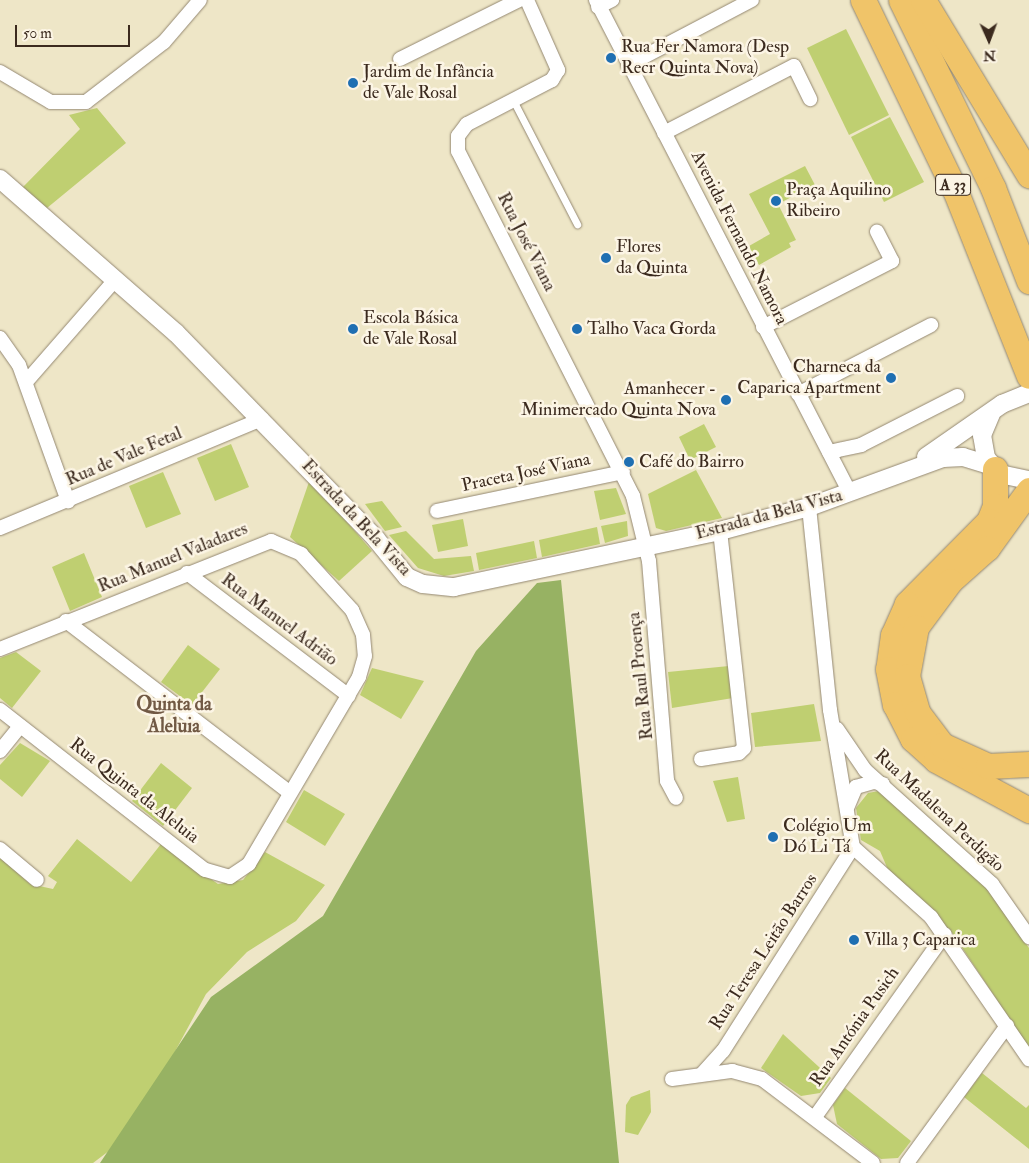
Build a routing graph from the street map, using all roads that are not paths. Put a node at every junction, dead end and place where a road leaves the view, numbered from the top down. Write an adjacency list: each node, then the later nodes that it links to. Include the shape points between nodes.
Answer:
1 (200, 0): 12 (street, via 164,42 97,98 86,102 51,102)
2 (519, 0): 10 (street)
3 (527, 0): 14 (street, Rua José Viana, via 558,70 552,80)
4 (612, 0): 9 (street)
5 (752, 0): 11 (street)
6 (864, 0): 25 (highway, A 33, via 955,190)
7 (901, 0): 21 (highway, A 33, via 993,188)
8 (923, 0): 16 (highway)
9 (597, 4): 11 (street, Avenida Fernando Namora)
10 (400, 59)
11 (628, 65): 15 (street, Avenida Fernando Namora)
12 (0, 72)
13 (810, 99): 15 (street, via 794,66)
14 (513, 100): 18 (lane); 34 (street, Rua José Viana, via 461,129 458,151)
15 (664, 133): 23 (street, Avenida Fernando Namora)
16 (1029, 175)
17 (0, 179): 20 (street, Estrada da Bela Vista)
18 (578, 224)
19 (877, 232): 23 (street, via 892,260)
20 (116, 279): 26 (street); 31 (street, Estrada da Bela Vista)
21 (1029, 281)
22 (931, 325): 28 (street)
23 (763, 327): 28 (street, Avenida Fernando Namora)
24 (0, 338): 26 (street)
25 (1029, 376)
26 (26, 382): 39 (street)
27 (1029, 393): 30 (street, via 1008,401)
28 (798, 394): 32 (street, Avenida Fernando Namora)
29 (957, 396): 32 (street, via 861,445)
30 (991, 414): 33 (street, via 982,435); 35 (street)
31 (262, 419): 39 (street, Rua de Vale Fetal); 44 (street, Estrada da Bela Vista, via 407,577 423,584 454,587)
32 (829, 452): 38 (street, Avenida Fernando Namora)
33 (992, 467): 35 (street, via 952,456); 36 (street, via 1013,479); 58 (highway, via 995,506 989,521 907,604 893,635 888,670 895,704 913,739 936,760)
34 (623, 472): 41 (street, Praceta José Viana); 44 (street, Rua José Viana)
35 (896, 477): 38 (street, Estrada da Bela Vista)
36 (1029, 480)
37 (1029, 490): 54 (highway, via 987,548 950,581 916,627 907,676 917,712 942,745 988,766)
38 (850, 493): 40 (street, Estrada da Bela Vista)
39 (68, 501): 42 (street, Rua de Vale Fetal)
40 (809, 507): 43 (street, Estrada da Bela Vista); 50 (street, Rua Madalena Perdigão)
41 (437, 511)
42 (0, 528)
43 (720, 531): 44 (street, Estrada da Bela Vista); 53 (street, via 744,748 739,753)
44 (646, 547): 57 (street, Rua Raul Proença, via 666,781)
45 (186, 572): 46 (street, Rua Manuel Valadares); 48 (street, Rua Manuel Adrião); 48 (street, Rua Manuel Valadares, via 262,542 295,550 352,610 360,625 363,666)
46 (66, 621): 47 (street, Rua Manuel Valadares); 56 (street)
47 (0, 649)
48 (349, 696): 56 (street, Rua Manuel Valadares)
49 (0, 710): 51 (street, Rua Quinta da Aleluia)
50 (830, 710): 55 (street, Rua Madalena Perdigão, via 845,745); 59 (street, Rua Madalena Perdigão)
51 (20, 726): 52 (street); 62 (street, Rua Quinta da Aleluia, via 214,875 238,874)
52 (0, 751)
53 (701, 759)
54 (1029, 764)
55 (883, 784): 59 (street, via 864,783 856,787 847,805); 65 (street, Rua Madalena Perdigão, via 974,866)
56 (290, 793): 62 (street, Rua Manuel Valadares)
57 (676, 798)
58 (1029, 810)
59 (847, 820): 60 (street, Rua Madalena Perdigão)
60 (854, 847): 64 (street); 68 (street, Rua Teresa Leitão Barros, via 723,1051)
61 (0, 849): 63 (street)
62 (249, 864)
63 (37, 880)
64 (945, 934): 66 (street); 70 (street, Rua Antónia Pusich)
65 (1029, 937)
66 (1007, 1026): 67 (street); 72 (street)
67 (1029, 1059)
68 (702, 1074): 69 (street); 70 (street, via 732,1071 762,1079)
69 (672, 1079)
70 (815, 1117): 71 (street)
71 (873, 1163)
72 (906, 1163)

